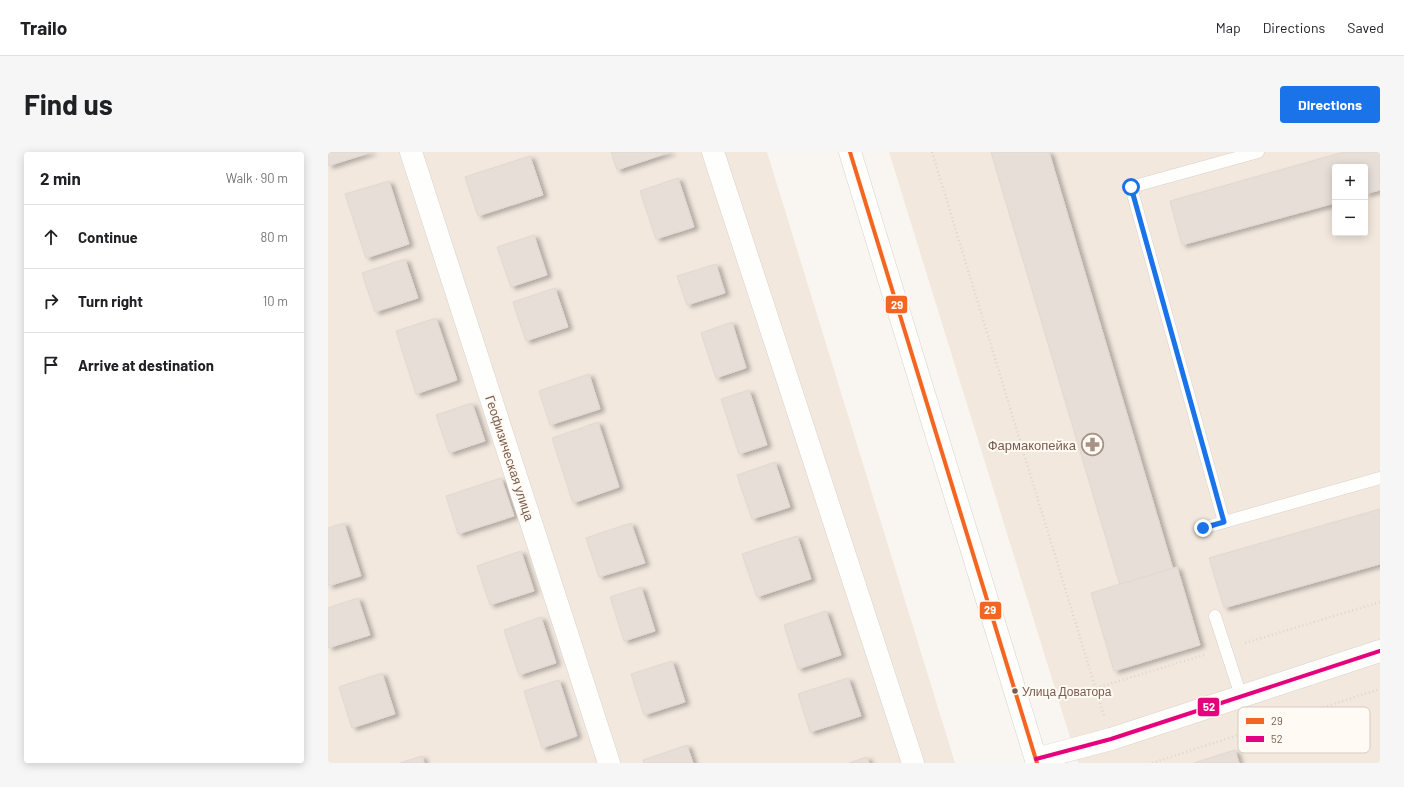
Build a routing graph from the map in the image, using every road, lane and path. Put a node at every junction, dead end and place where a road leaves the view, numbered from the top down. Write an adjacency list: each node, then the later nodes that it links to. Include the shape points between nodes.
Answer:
1 (411, 152): 17 (street, Геофизическая улица)
2 (713, 152): 18 (street)
3 (850, 152): 16 (street)
4 (932, 152): 15 (path)
5 (1258, 152): 7 (lane, via 1131,187)
6 (1380, 478): 7 (lane)
7 (1224, 522): 8 (lane)
8 (1203, 528)
9 (1216, 616): 12 (lane)
10 (1380, 651): 12 (street)
11 (1380, 689): 13 (path)
12 (1241, 696): 15 (street)
13 (1325, 707)
14 (1238, 735): 19 (path)
15 (1111, 739): 16 (street)
16 (1036, 761)
17 (609, 763)
18 (913, 763)
19 (1152, 763)

